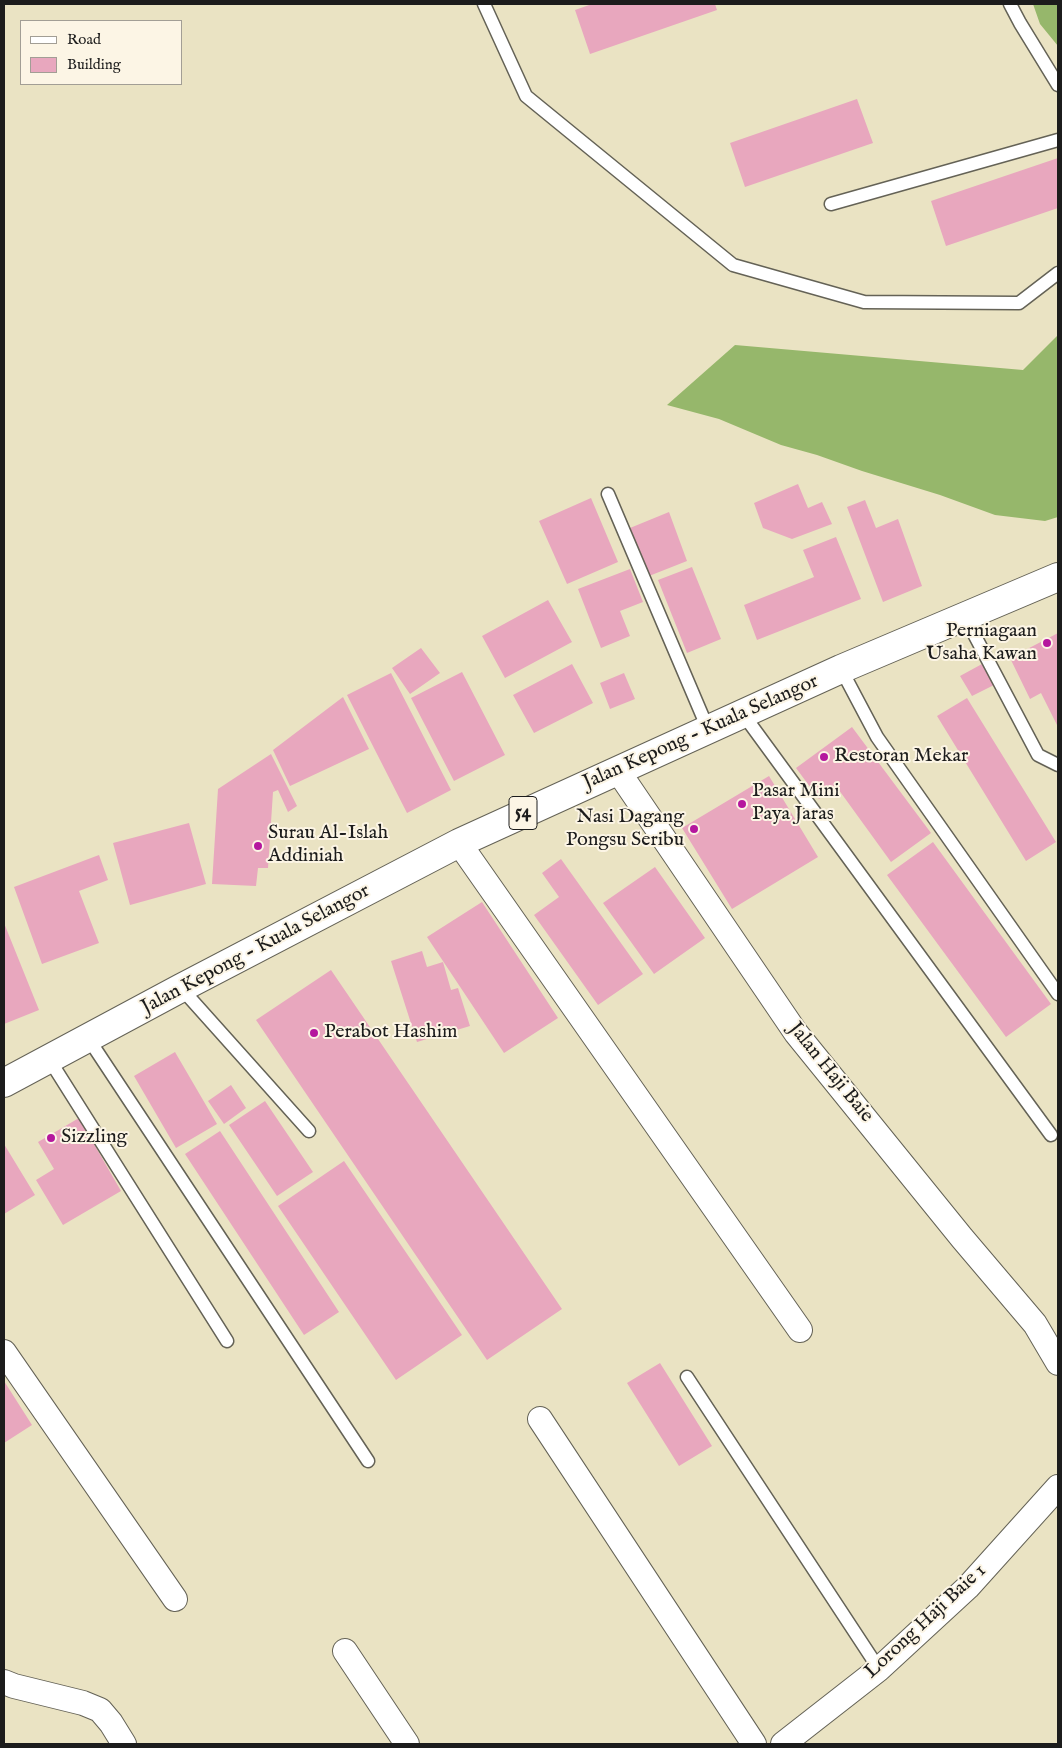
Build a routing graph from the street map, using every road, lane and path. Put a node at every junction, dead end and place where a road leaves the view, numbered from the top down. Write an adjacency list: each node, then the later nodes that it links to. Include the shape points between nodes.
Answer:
1 (484, 4): 6 (lane, via 526,96 733,265 864,302 1019,303)
2 (1010, 4): 3 (lane)
3 (1058, 85)
4 (1058, 140): 5 (lane)
5 (831, 204)
6 (1058, 273)
7 (608, 494): 12 (lane)
8 (1058, 578): 9 (highway, Jalan Kepong - Kuala Selangor / 54)
9 (964, 617): 10 (highway, Jalan Kepong - Kuala Selangor / 54); 13 (lane, via 1038,755)
10 (841, 669): 11 (highway, Jalan Kepong - Kuala Selangor / 54); 17 (lane, via 877,737)
11 (743, 714): 12 (highway, Jalan Kepong - Kuala Selangor / 54); 22 (lane)
12 (708, 729): 14 (highway, Jalan Kepong - Kuala Selangor / 54)
13 (1058, 765)
14 (618, 771): 15 (highway, Jalan Kepong - Kuala Selangor / 54); 26 (street, Jalan Haji Baie, via 796,1033 1035,1324)
15 (459, 843): 16 (highway, Jalan Kepong - Kuala Selangor / 54); 23 (street)
16 (182, 988): 18 (highway, Jalan Kepong - Kuala Selangor / 54); 21 (lane)
17 (1058, 994)
18 (88, 1038): 19 (highway, Jalan Kepong - Kuala Selangor / 54); 29 (lane)
19 (49, 1059): 20 (highway, Jalan Kepong - Kuala Selangor / 54); 24 (lane)
20 (4, 1083)
21 (309, 1132)
22 (1051, 1135)
23 (800, 1330)
24 (227, 1341)
25 (4, 1352): 31 (street)
26 (1058, 1363)
27 (687, 1377): 33 (lane)
28 (540, 1419): 37 (street)
29 (368, 1461)
30 (1058, 1487): 33 (street, Lorong Haji Baie 1, via 968,1587)
31 (174, 1599)
32 (345, 1651): 36 (street)
33 (879, 1669): 38 (street, Lorong Haji Baie 1)
34 (4, 1682): 35 (street, via 100,1710)
35 (124, 1744)
36 (407, 1744)
37 (754, 1744)
38 (783, 1744)

